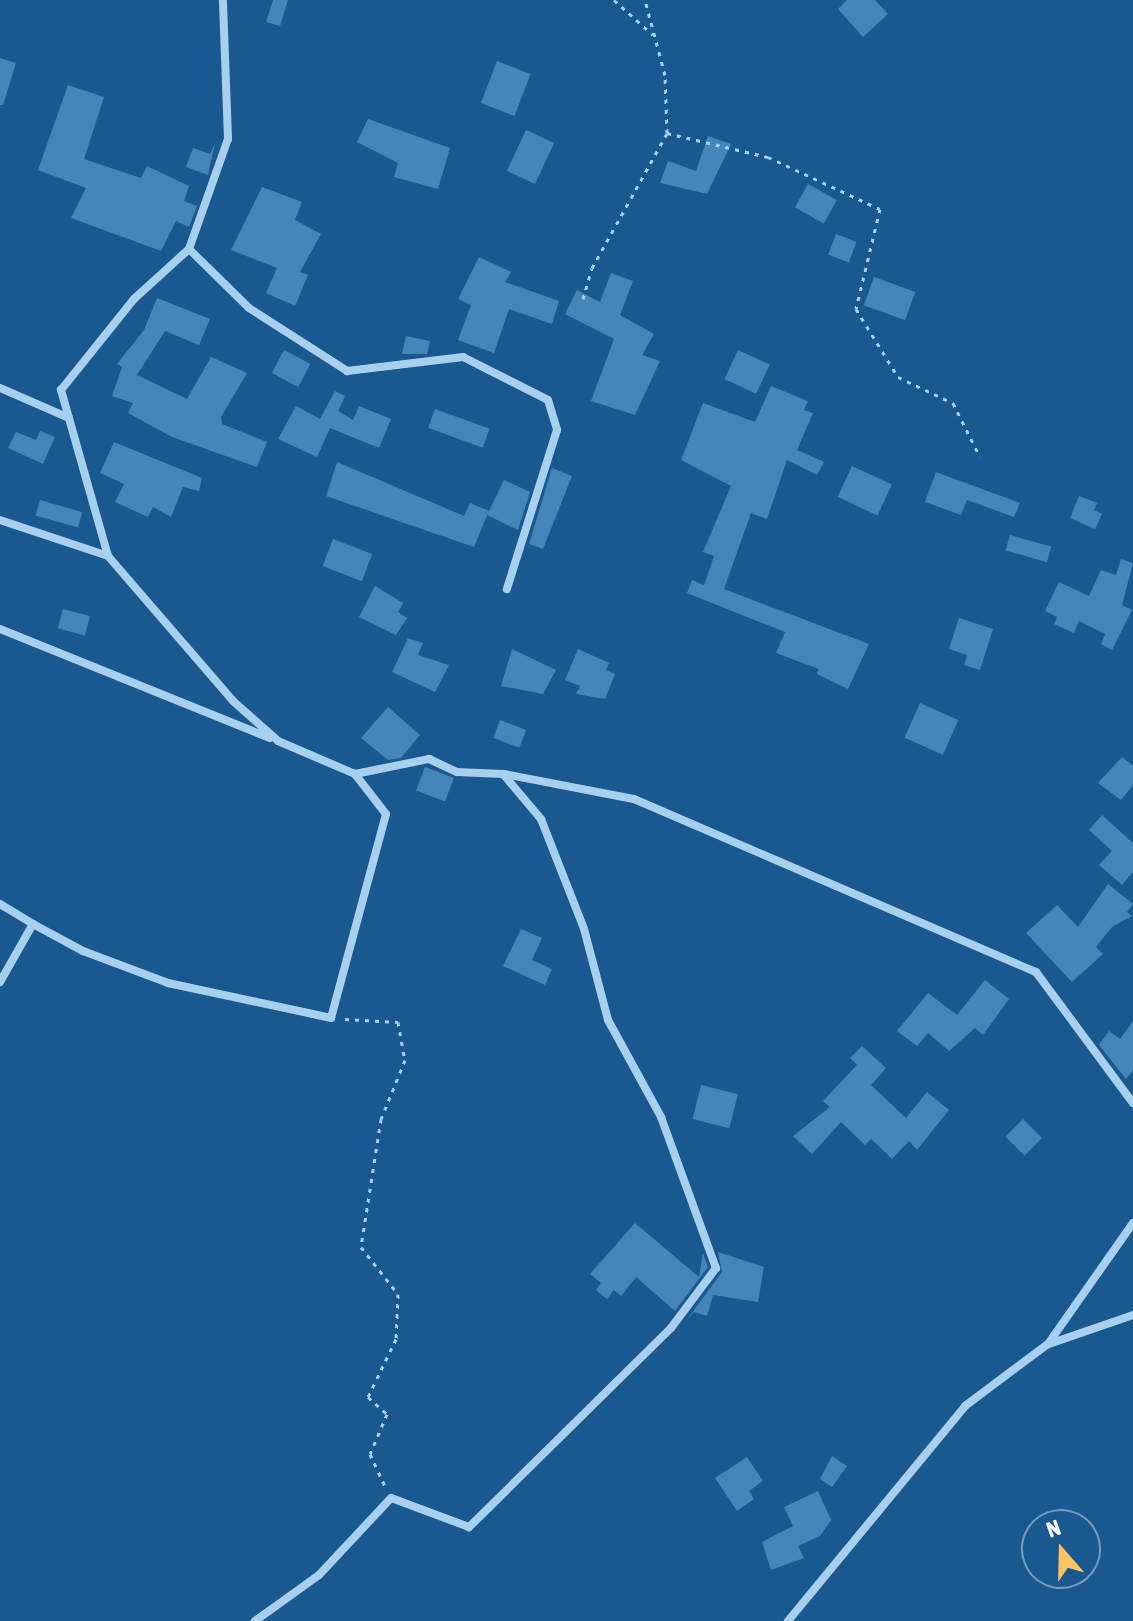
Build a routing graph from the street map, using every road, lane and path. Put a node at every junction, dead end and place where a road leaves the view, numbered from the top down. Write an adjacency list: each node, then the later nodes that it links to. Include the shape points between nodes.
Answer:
1 (223, 0): 6 (street, via 228,139)
2 (614, 0): 4 (path)
3 (645, 0): 4 (path)
4 (655, 36): 5 (path, via 665,75)
5 (667, 133): 7 (path, via 592,268); 10 (path, via 768,157 880,209 856,309 898,377 953,403)
6 (189, 249): 9 (street, via 134,299 61,390); 13 (street, via 249,308 347,371 463,357 548,400 557,430)
7 (583, 299)
8 (0, 388): 9 (street)
9 (69, 418): 12 (street)
10 (980, 457)
11 (0, 520): 12 (street)
12 (108, 556): 15 (street, via 233,701)
13 (507, 589)
14 (0, 629): 15 (street)
15 (278, 741): 16 (street)
16 (355, 774): 17 (street, via 429,759 457,772); 21 (street, via 386,814)
17 (503, 774): 22 (street, via 634,799 1036,972); 26 (street, via 541,819 584,929 608,1020 661,1117 716,1268 671,1328 469,1527)
18 (0, 904): 19 (street)
19 (33, 924): 20 (street); 21 (street, via 83,951 168,983)
20 (0, 982)
21 (331, 1018): 26 (path, via 398,1022 405,1060 381,1119 361,1247 398,1294 396,1339 368,1397 387,1414 370,1454)
22 (1133, 1103)
23 (1133, 1223): 25 (street)
24 (1133, 1315): 25 (street)
25 (1048, 1344): 28 (street, via 965,1406)
26 (391, 1498): 27 (street, via 319,1575)
27 (255, 1621)
28 (788, 1621)

